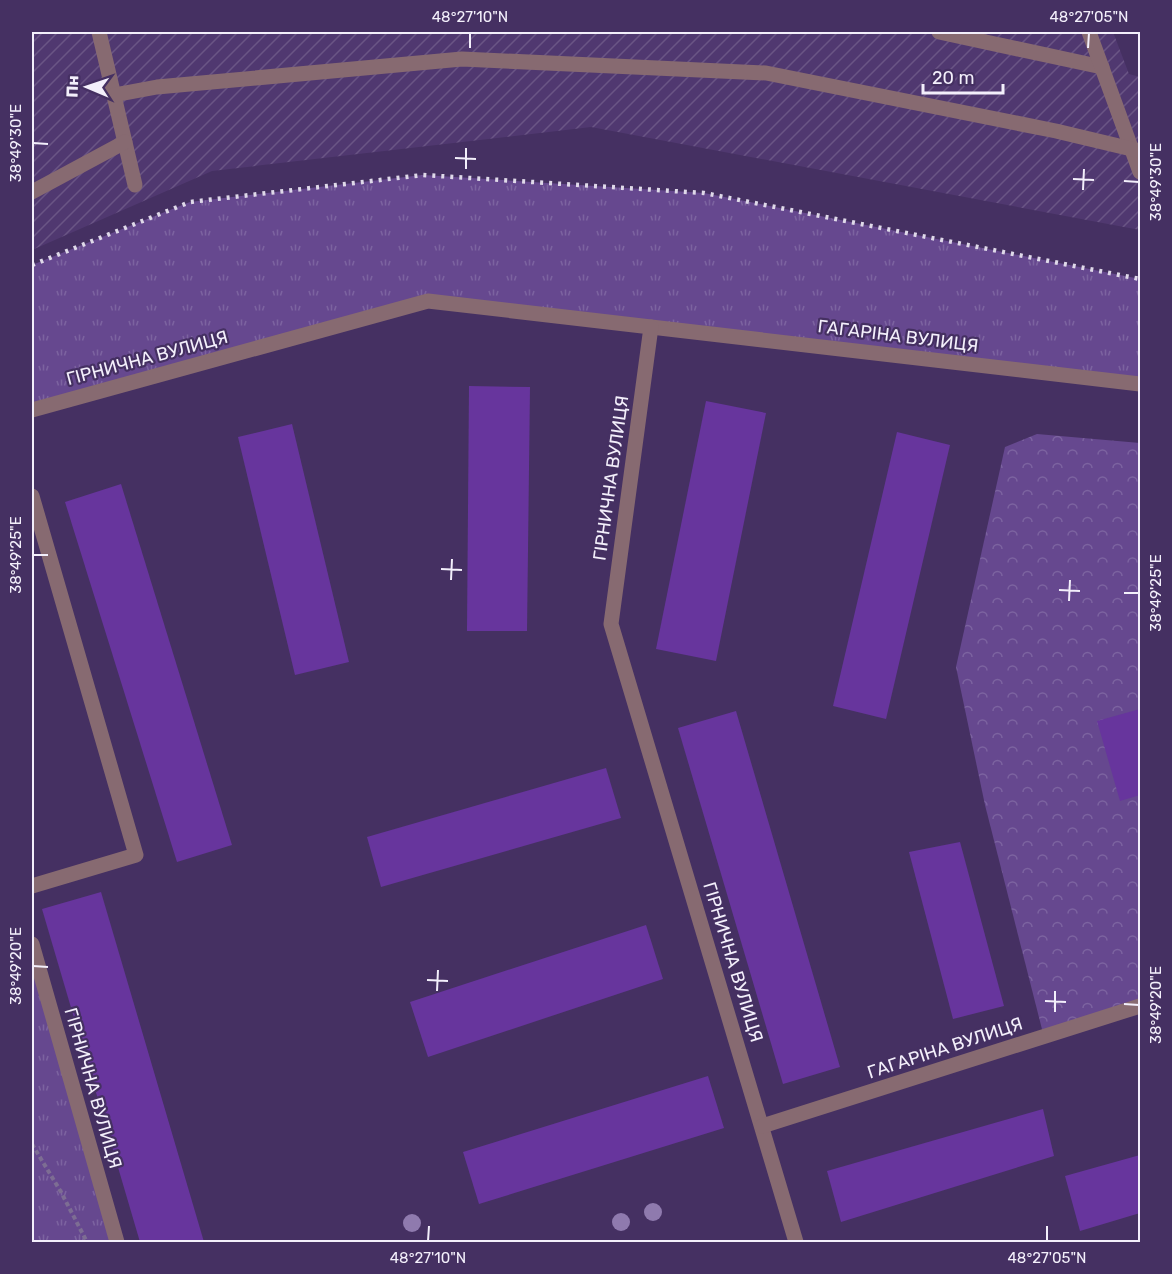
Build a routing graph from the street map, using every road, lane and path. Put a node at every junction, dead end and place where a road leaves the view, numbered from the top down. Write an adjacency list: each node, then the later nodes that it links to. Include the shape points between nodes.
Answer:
1 (99, 32): 5 (street)
2 (939, 32): 4 (street)
3 (1089, 32): 4 (street)
4 (1102, 67): 7 (street)
5 (114, 95): 6 (street); 7 (street, via 157,87 462,59 766,73)
6 (125, 142): 9 (street); 10 (street)
7 (1136, 150): 8 (street)
8 (1140, 172)
9 (135, 184)
10 (32, 192)
11 (651, 327): 12 (street, ГАГАРІНА ВУЛИЦЯ); 13 (street, ГІРНИЧНА ВУЛИЦЯ, via 428,301); 18 (street, ГІРНИЧНА ВУЛИЦЯ, via 611,624)
12 (1140, 384)
13 (32, 410)
14 (32, 495): 15 (street, via 136,855)
15 (32, 886)
16 (32, 944): 21 (street, ГІРНИЧНА ВУЛИЦЯ)
17 (1140, 1006): 18 (street, ГАГАРІНА ВУЛИЦЯ)
18 (762, 1126): 22 (street, ГІРНИЧНА ВУЛИЦЯ)
19 (32, 1144): 20 (path)
20 (87, 1242)
21 (117, 1242)
22 (796, 1242)

